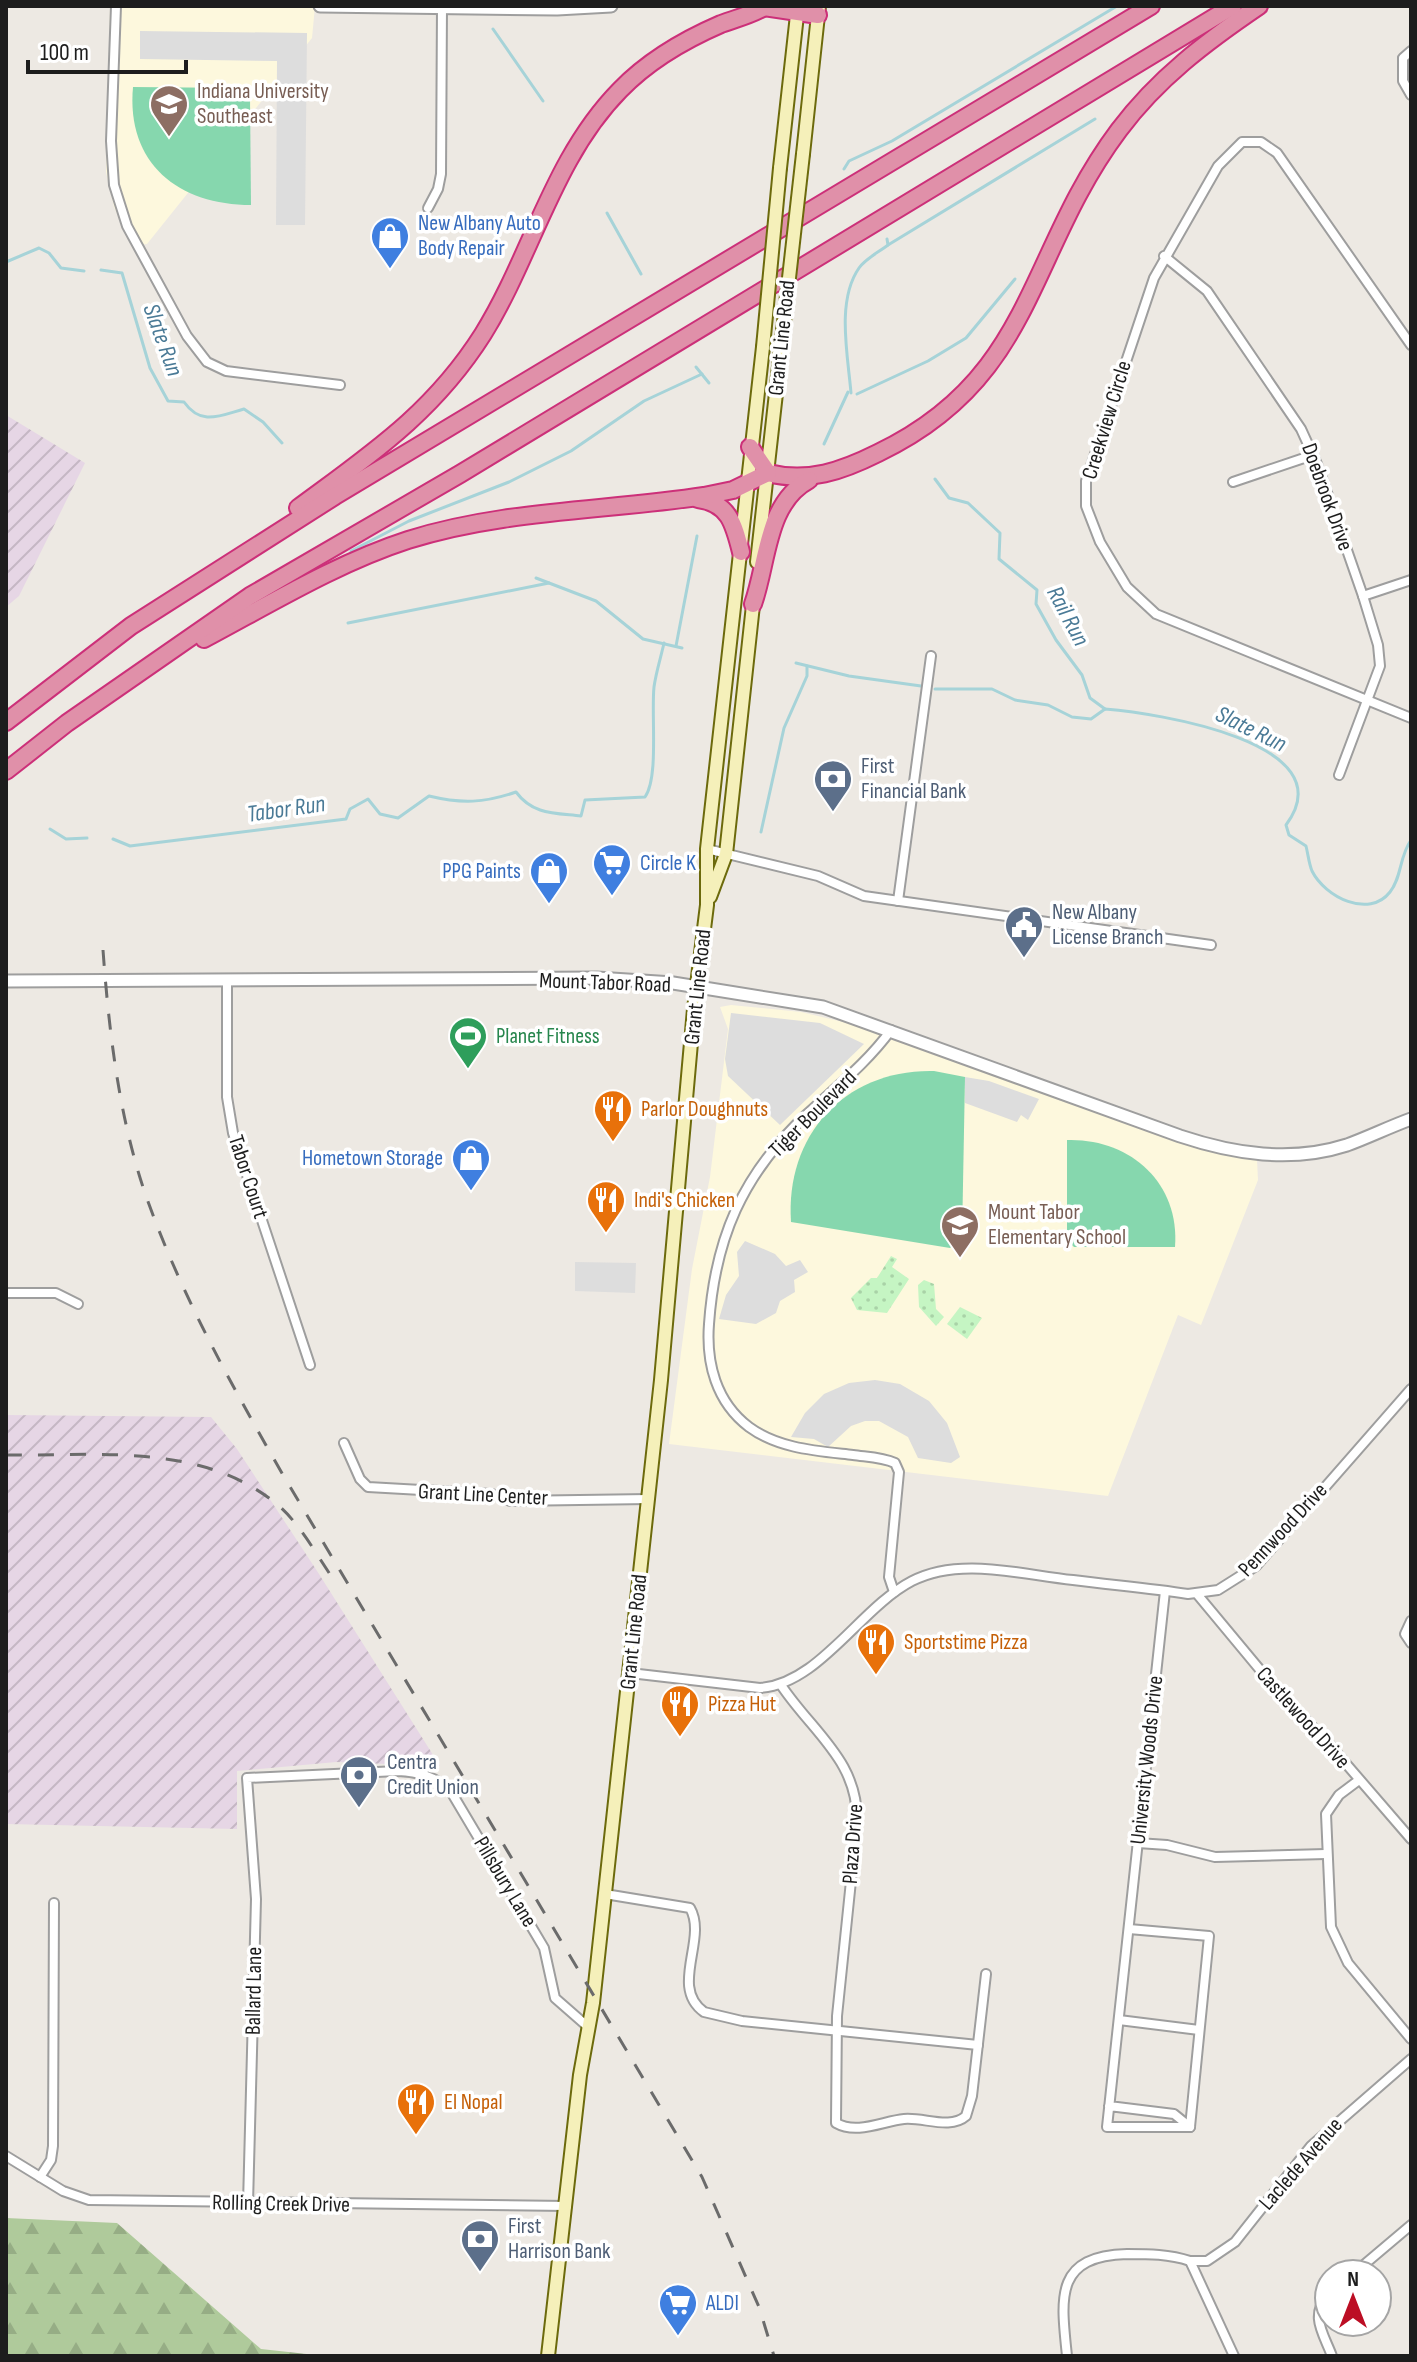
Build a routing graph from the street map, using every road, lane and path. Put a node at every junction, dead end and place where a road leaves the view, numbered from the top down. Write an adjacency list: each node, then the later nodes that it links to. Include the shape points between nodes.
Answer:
1 (116, 6): 17 (street, via 114,185 127,226 187,336 207,362 226,371)
2 (320, 6): 3 (street)
3 (360, 6): 8 (street)
4 (611, 6): 8 (street)
5 (1151, 6): 27 (highway)
6 (1233, 6): 31 (highway, via 250,596)
7 (1259, 6): 21 (highway, via 1187,57 1119,130 1089,176 1004,346 973,386 918,434)
8 (442, 7): 14 (street, via 441,174)
9 (765, 7): 10 (highway); 27 (highway, via 683,43 620,90 569,160 500,304 444,388 370,457)
10 (808, 9): 11 (highway); 20 (main road, Grant Line Road, bridge, via 803,154)
11 (795, 28): 18 (main road, Grant Line Road, bridge)
12 (1411, 51): 13 (street, via 1403,58 1401,72)
13 (1411, 95)
14 (428, 208)
15 (1164, 256): 16 (street, Creekview Circle, via 1233,147 1261,142 1277,153); 19 (street, Doebrook Drive, via 1207,291 1286,405); 32 (street, Creekview Circle, via 1089,468 1086,506 1100,542 1127,587 1156,614)
16 (1411, 345)
17 (340, 385)
18 (750, 447): 20 (highway); 23 (main road, Grant Line Road)
19 (1313, 455): 22 (street); 28 (street, Doebrook Drive)
20 (768, 473): 21 (highway); 23 (highway); 29 (main road, Grant Line Road)
21 (813, 478): 29 (highway, via 797,486 780,507)
22 (1233, 482)
23 (749, 483): 24 (highway); 25 (main road, Grant Line Road)
24 (685, 499): 25 (highway, via 712,501 726,511); 31 (highway, via 467,526 409,540 277,600)
25 (741, 552): 37 (main road, Grant Line Road)
26 (1411, 580): 28 (street)
27 (198, 583): 34 (highway, via 131,626)
28 (1363, 596): 32 (street, Doebrook Drive, via 1380,655 1379,675)
29 (753, 604): 38 (main road, Grant Line Road)
30 (931, 656): 39 (street)
31 (132, 677): 35 (highway)
32 (1368, 700): 33 (street, Creekview Circle); 36 (street, Doebrook Drive)
33 (1411, 718)
34 (6, 722)
35 (6, 771)
36 (1339, 775)
37 (707, 849): 38 (street); 40 (main road, Grant Line Road)
38 (726, 854): 39 (street, via 815,875 864,896); 40 (main road, Grant Line Road)
39 (898, 901): 41 (street)
40 (707, 905): 44 (main road, Grant Line Road)
41 (1211, 945)
42 (6, 981): 43 (street, Mount Tabor Road)
43 (227, 982): 44 (street, Mount Tabor Road, via 597,978); 49 (street, Tabor Court, via 227,1097 233,1133)
44 (697, 989): 45 (street, Mount Tabor Road, via 807,1003); 54 (main road, Grant Line Road)
45 (891, 1030): 46 (street, Mount Tabor Road, via 1180,1136 1238,1152 1284,1155 1325,1150); 56 (street, Tiger Boulevard, via 873,1055 786,1136 741,1197 725,1231 712,1281 708,1356 726,1402 758,1433 789,1446 895,1463 899,1472 889,1577)
46 (1411, 1119)
47 (6, 1293): 48 (street, via 56,1293)
48 (78, 1304)
49 (310, 1365)
50 (1411, 1389): 51 (street, Pennwood Drive)
51 (1402, 1400): 52 (street); 57 (street, Pennwood Drive, via 1256,1566 1226,1587)
52 (1411, 1408)
53 (344, 1443): 54 (street, Grant Line Center, via 368,1487 492,1494 510,1501)
54 (649, 1499): 60 (main road, Grant Line Road)
55 (1165, 1591): 56 (street, Pennwood Drive, via 984,1569 944,1570); 57 (street, Pennwood Drive); 65 (street, University Woods Drive)
56 (894, 1592): 61 (street)
57 (1197, 1594): 63 (street, Castlewood Drive)
58 (1411, 1621): 59 (street, via 1405,1634)
59 (1411, 1643)
60 (630, 1673): 61 (street, via 760,1688); 67 (main road, Grant Line Road)
61 (781, 1685): 73 (street, Plaza Drive, via 846,1768 857,1793)
62 (247, 1778): 72 (street, Pillsbury Lane, via 398,1771 442,1782 544,1948 555,1998); 82 (street, Ballard Lane, via 256,1899)
63 (1359, 1780): 64 (street, Castlewood Drive); 66 (street, via 1326,1814)
64 (1411, 1839)
65 (1138, 1843): 66 (street, via 1215,1857); 69 (street, University Woods Drive)
66 (1326, 1854): 75 (street, via 1329,1917 1338,1946)
67 (605, 1894): 72 (main road, Grant Line Road); 73 (street, via 690,1908 695,1923 690,1992 704,2012 742,2021)
68 (54, 1903): 81 (street, via 53,2146)
69 (1129, 1929): 71 (street, University Woods Drive); 74 (street, via 1209,1936)
70 (986, 1974): 76 (street, Plaza Drive)
71 (1119, 2020): 74 (street); 78 (street, University Woods Drive)
72 (587, 2026): 83 (main road, Grant Line Road)
73 (838, 2028): 76 (street); 76 (street, Plaza Drive, via 834,2118 848,2127 908,2118 962,2120 969,2111)
74 (1199, 2030): 79 (street)
75 (1411, 2039)
76 (978, 2045)
77 (1411, 2059): 86 (street, Laclede Avenue, via 1311,2146 1235,2242 1207,2261)
78 (1109, 2106): 79 (street, via 1174,2114); 79 (street, via 1107,2127)
79 (1190, 2127)
80 (6, 2156): 81 (street, Rolling Creek Drive)
81 (40, 2177): 82 (street, Rolling Creek Drive, via 89,2200)
82 (248, 2204): 83 (street, Rolling Creek Drive)
83 (567, 2206): 87 (main road, Grant Line Road)
84 (1411, 2225): 85 (street)
85 (1372, 2258)
86 (1190, 2261): 88 (street, via 1138,2254 1098,2256 1081,2263 1069,2277 1064,2295); 89 (street)
87 (548, 2356)
88 (1067, 2356)
89 (1234, 2356)

